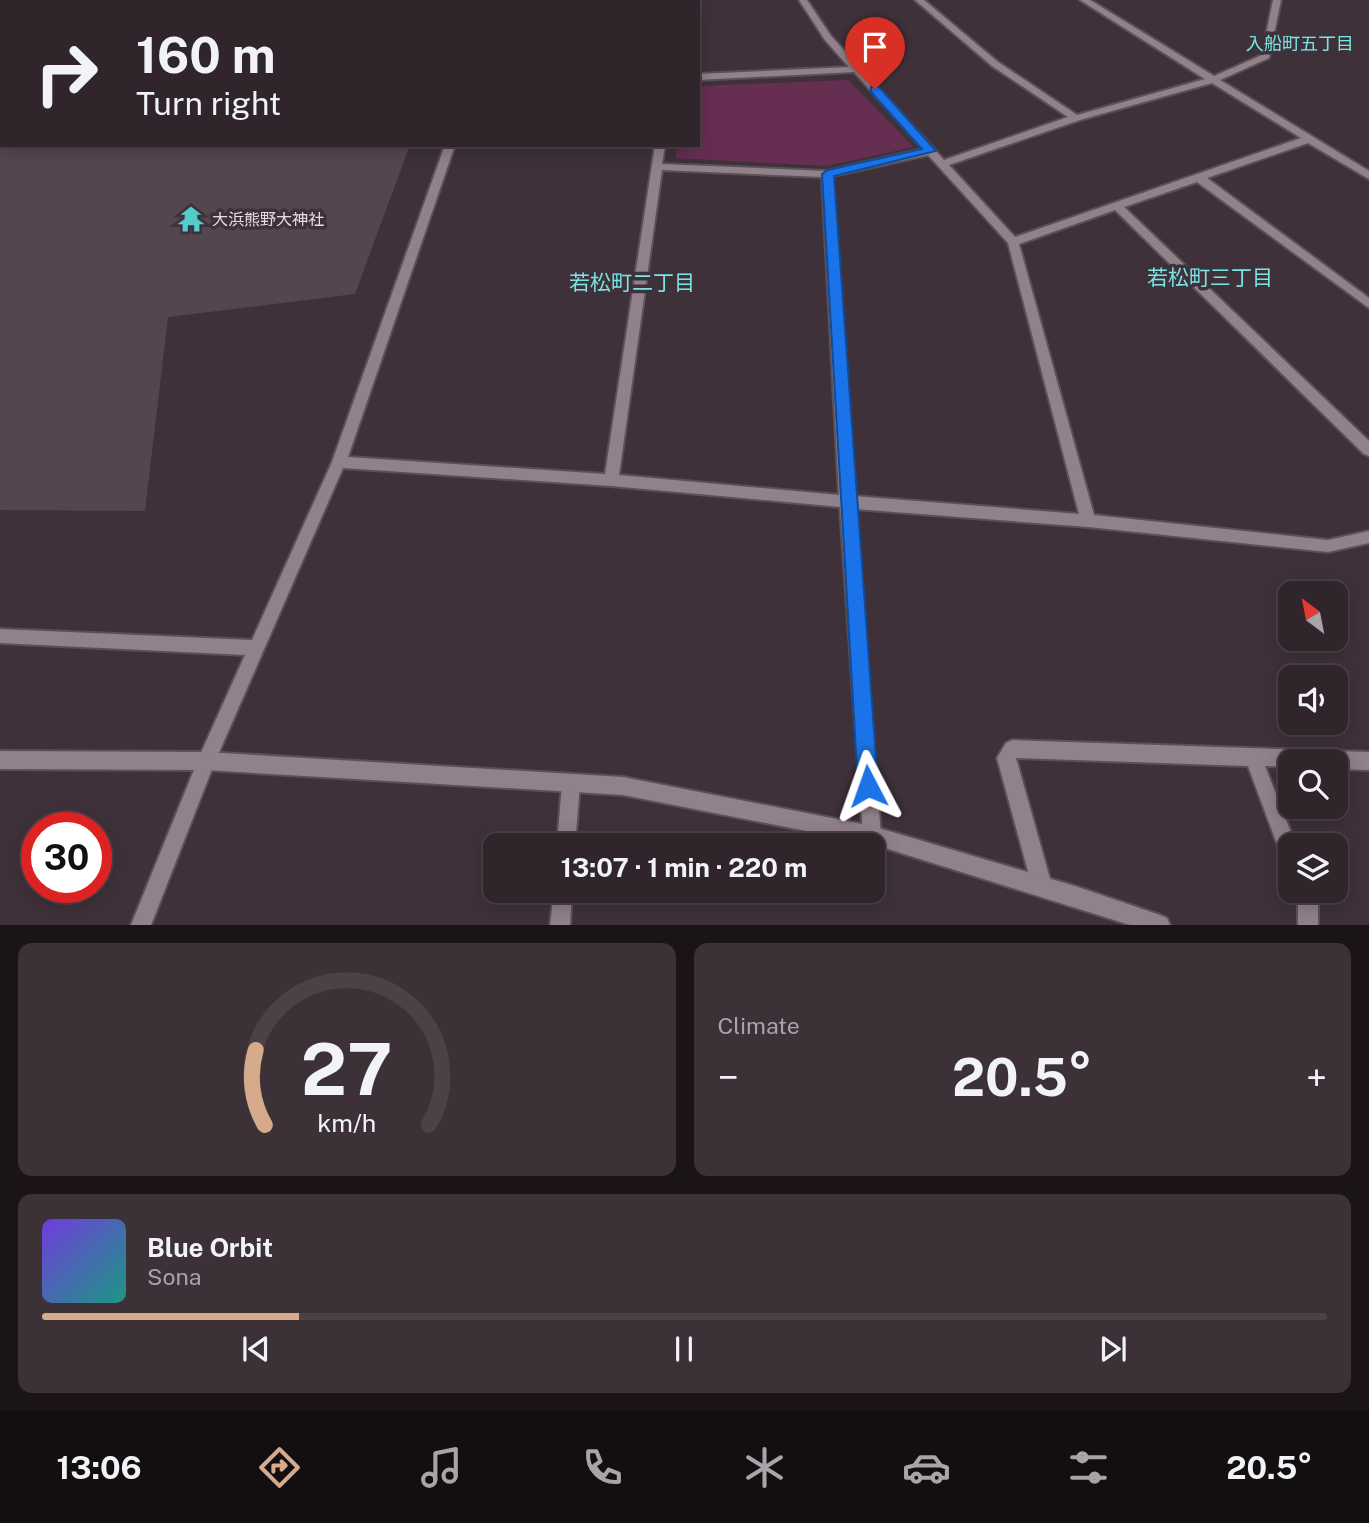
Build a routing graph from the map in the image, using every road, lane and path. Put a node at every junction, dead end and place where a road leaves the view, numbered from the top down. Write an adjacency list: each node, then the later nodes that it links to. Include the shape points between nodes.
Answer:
1 (803, 0): 5 (street, via 828,38)
2 (919, 0): 8 (street, via 995,64)
3 (1084, 0): 7 (street)
4 (1277, 0): 7 (street, via 1266,56)
5 (857, 69): 6 (street); 12 (street)
6 (700, 77)
7 (1212, 80): 8 (street); 9 (street)
8 (1076, 118): 13 (street)
9 (1309, 139): 16 (street); 17 (street)
10 (449, 147): 22 (street)
11 (660, 147): 14 (street)
12 (930, 151): 13 (street); 15 (street)
13 (943, 164): 19 (street)
14 (658, 167): 15 (street); 23 (street)
15 (828, 174): 24 (street)
16 (1369, 176)
17 (1198, 177): 18 (street); 20 (street)
18 (1118, 207): 19 (street); 21 (street)
19 (1013, 242): 25 (street)
20 (1369, 304)
21 (1369, 450)
22 (339, 462): 23 (street); 28 (street)
23 (611, 480): 24 (street)
24 (847, 502): 25 (street); 36 (street)
25 (1088, 521): 26 (street, via 1328,545)
26 (1369, 537)
27 (0, 636): 28 (street)
28 (256, 648): 31 (street)
29 (1253, 757): 32 (street); 37 (street); 39 (street, via 1012,750 1006,758)
30 (0, 760): 31 (street)
31 (206, 761): 33 (street); 42 (street)
32 (1369, 761)
33 (571, 784): 34 (street); 35 (street, via 623,786)
34 (567, 833)
35 (862, 833)
36 (872, 833)
37 (1282, 833)
38 (885, 839): 39 (street)
39 (1042, 886): 44 (street)
40 (561, 903): 43 (street)
41 (1308, 903): 45 (street)
42 (141, 925)
43 (560, 925)
44 (1160, 925)
45 (1308, 925)

